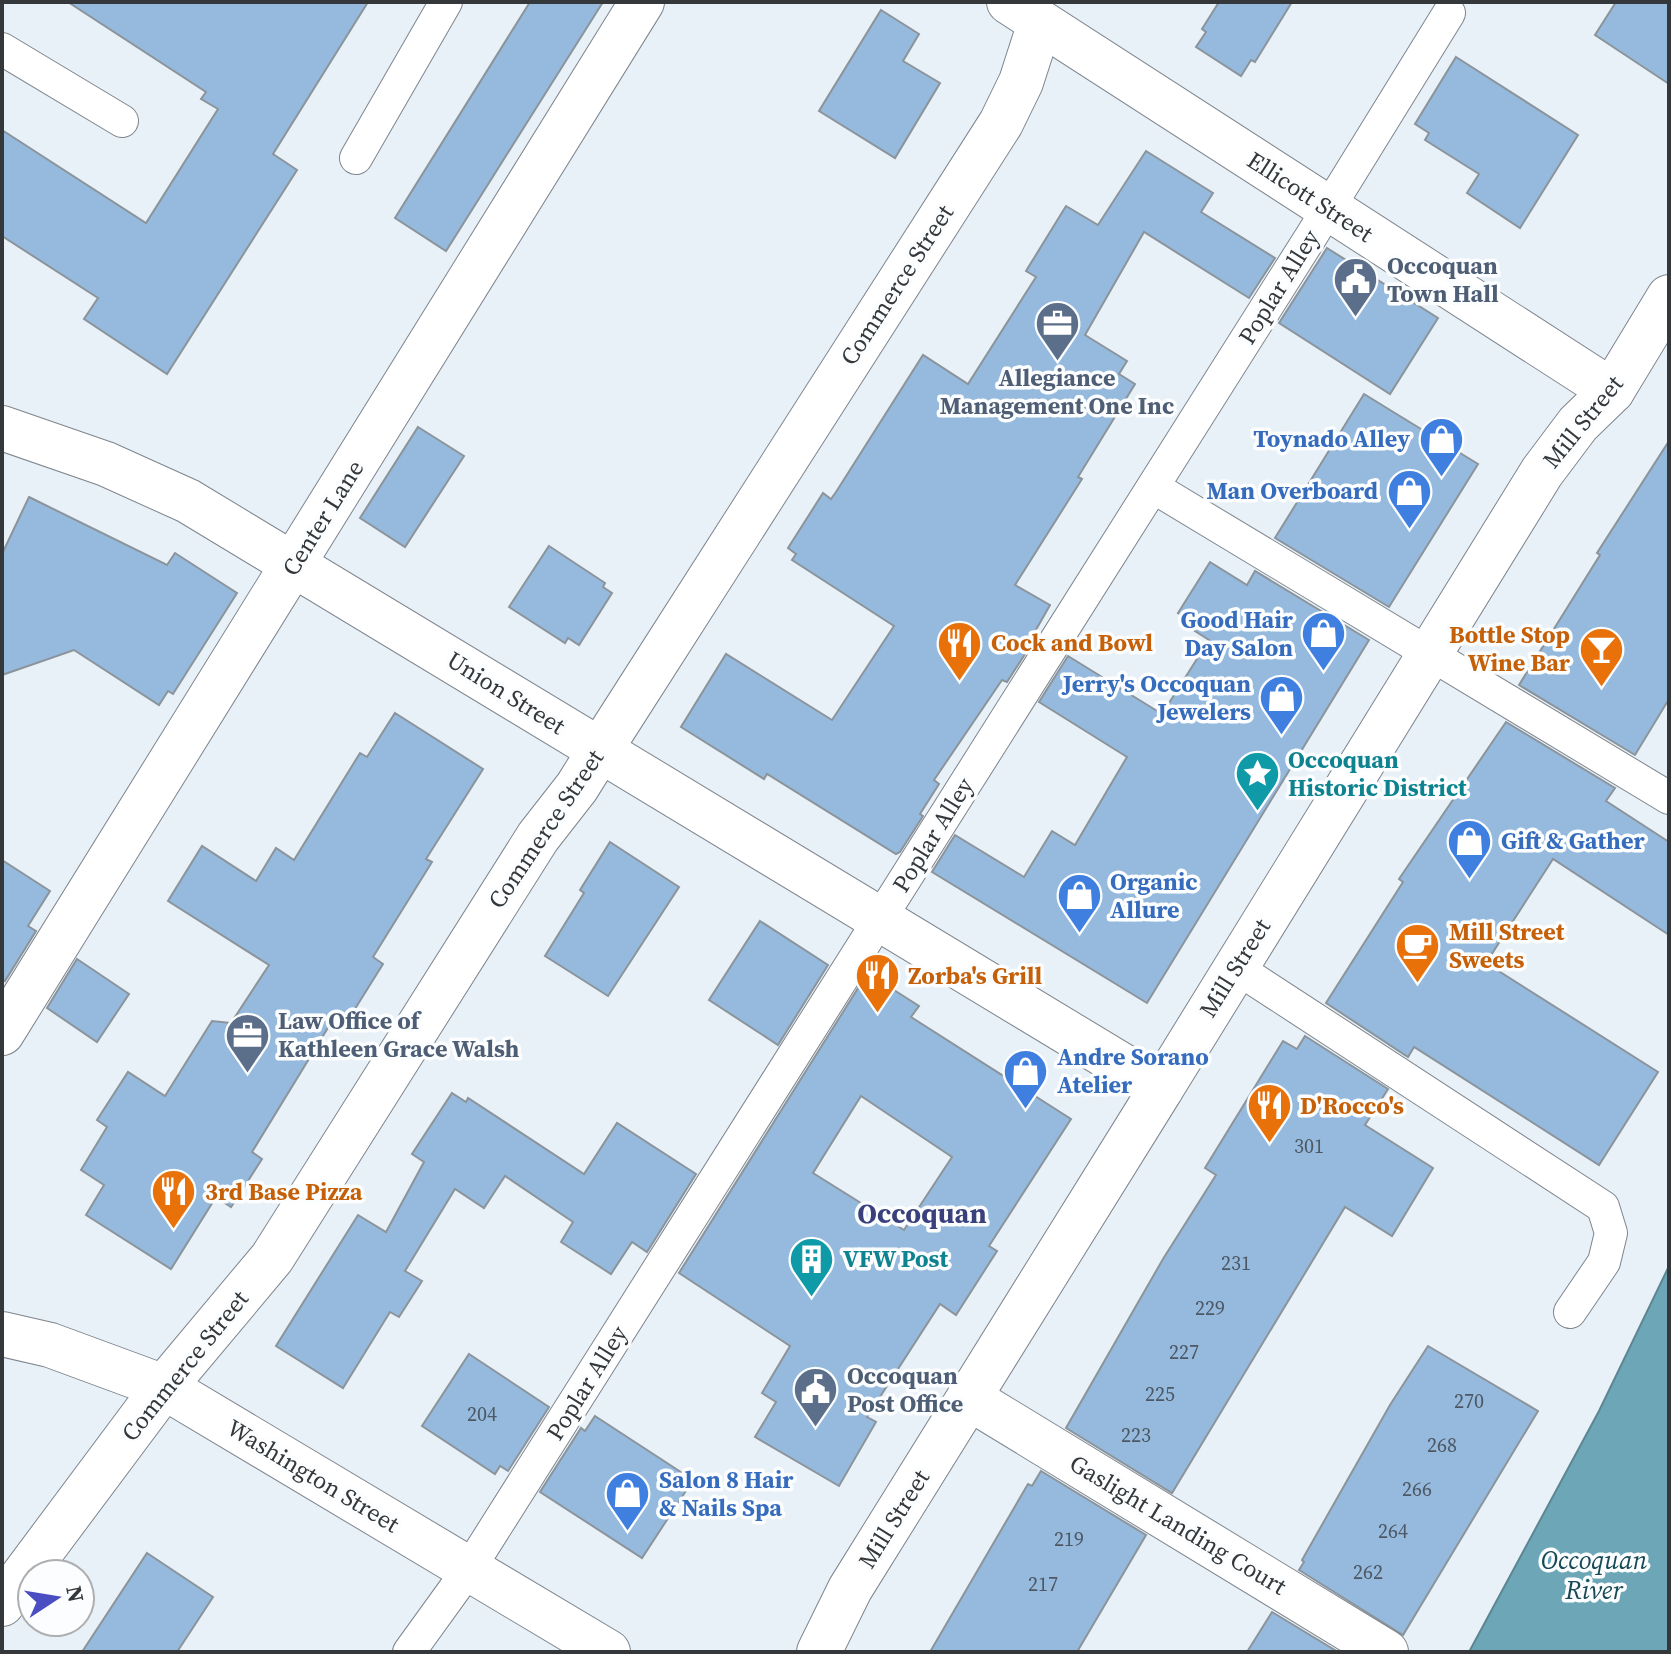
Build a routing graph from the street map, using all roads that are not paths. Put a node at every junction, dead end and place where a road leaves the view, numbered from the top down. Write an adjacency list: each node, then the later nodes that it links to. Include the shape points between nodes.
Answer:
1 (446, 2): 7 (lane)
2 (642, 2): 13 (street, Center Lane)
3 (1034, 9): 8 (street, Ellicott Street); 15 (street, Commerce Street, via 1021,82 1001,123)
4 (1449, 13): 8 (lane, Poplar Alley)
5 (2, 49): 6 (lane)
6 (122, 121)
7 (356, 158)
8 (1328, 209): 10 (street, Ellicott Street); 12 (lane, Poplar Alley)
9 (1669, 297): 10 (street, Mill Street)
10 (1612, 391): 14 (street, Mill Street, via 1559,448)
11 (2, 428): 13 (street, Union Street, via 106,464 188,501)
12 (1153, 487): 14 (lane); 17 (lane, Poplar Alley)
13 (295, 564): 15 (street, Union Street); 19 (street, Center Lane)
14 (1430, 654): 16 (lane); 18 (street, Mill Street)
15 (600, 750): 17 (street, Union Street); 23 (street, Commerce Street, via 538,837 272,1258)
16 (1669, 798)
17 (880, 919): 20 (street, Union Street); 25 (lane, Poplar Alley)
18 (1235, 967): 20 (street, Mill Street); 21 (lane, via 1603,1207 1611,1233 1604,1262)
19 (2, 1033)
20 (1161, 1089): 24 (street, Mill Street)
21 (1570, 1312)
22 (2, 1334): 23 (street, Washington Street, via 50,1345)
23 (164, 1387): 25 (street, Washington Street); 26 (street, Commerce Street)
24 (969, 1398): 29 (street, Mill Street, via 850,1589); 30 (street, Gaslight Landing Court)
25 (469, 1569): 27 (lane, Poplar Alley); 28 (street, Washington Street)
26 (2, 1604)
27 (409, 1652)
28 (608, 1652)
29 (819, 1652)
30 (1386, 1652)

